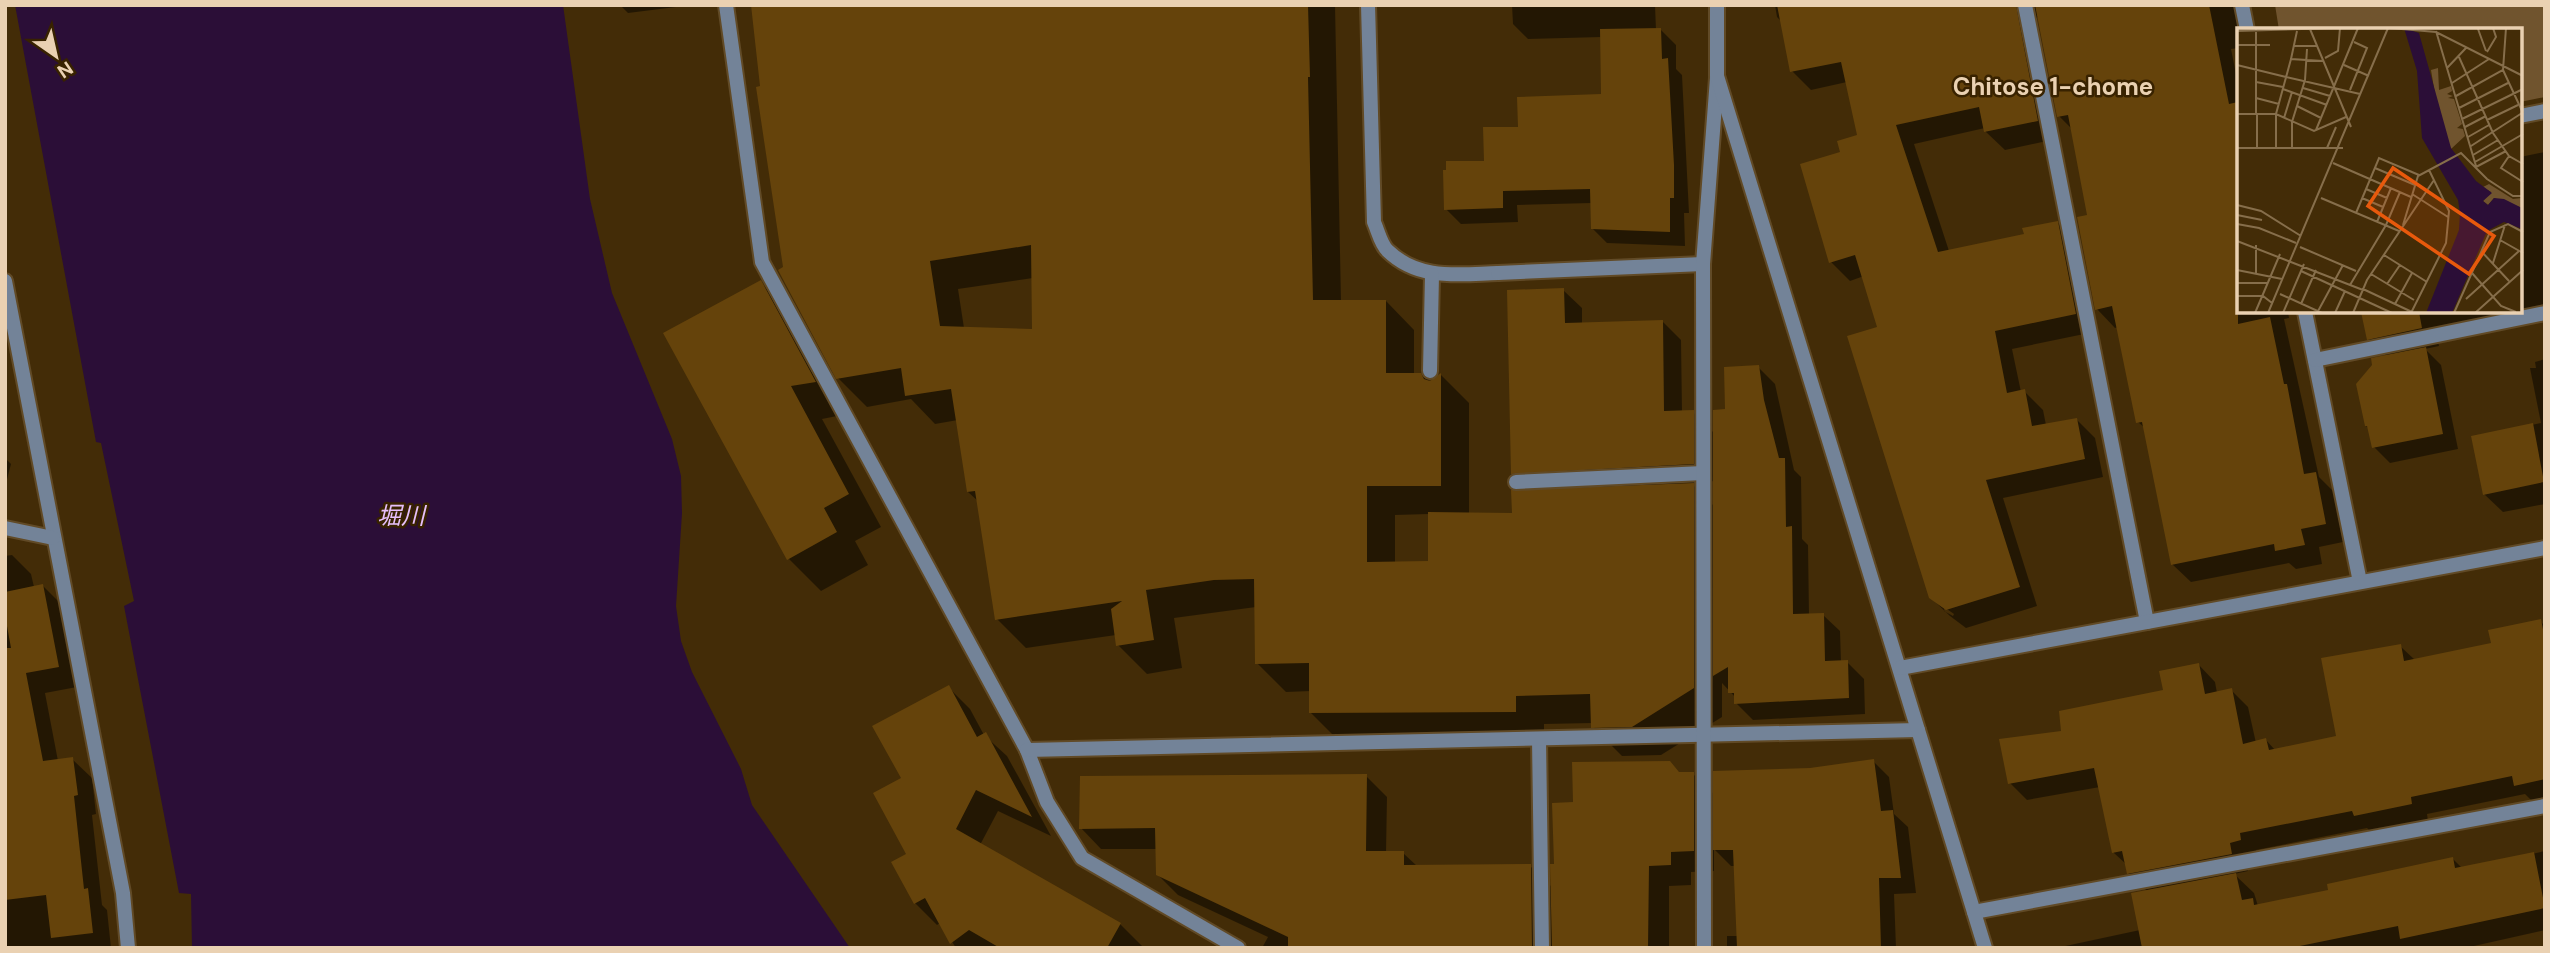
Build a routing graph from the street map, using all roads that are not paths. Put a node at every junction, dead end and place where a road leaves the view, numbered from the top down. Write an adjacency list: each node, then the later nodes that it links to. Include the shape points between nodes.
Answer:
1 (726, 5): 28 (street, via 762,262)
2 (1368, 5): 11 (street, via 1374,222 1387,250)
3 (1717, 5): 7 (street)
4 (2025, 5): 23 (street)
5 (2242, 5): 6 (street)
6 (2247, 28)
7 (1717, 76): 10 (street); 24 (street)
8 (2545, 111): 9 (street)
9 (2522, 116)
10 (1703, 264): 11 (street); 17 (street)
11 (1432, 275): 16 (street)
12 (5, 281): 20 (street)
13 (2305, 313): 15 (street)
14 (2545, 313): 15 (street)
15 (2315, 360): 22 (street)
16 (1430, 371)
17 (1703, 473): 18 (street); 26 (street)
18 (1516, 482)
19 (5, 528): 20 (street)
20 (53, 538): 31 (street, via 123,894)
21 (2545, 548): 22 (street)
22 (2360, 582): 23 (street)
23 (2147, 622): 24 (street)
24 (1900, 668): 25 (street)
25 (1918, 730): 26 (street); 30 (street)
26 (1704, 735): 27 (street); 34 (street)
27 (1539, 739): 28 (street); 33 (street)
28 (1027, 750): 32 (street, via 1047,802 1082,858)
29 (2545, 806): 30 (street)
30 (1974, 912): 35 (street)
31 (128, 948)
32 (1238, 948)
33 (1542, 948)
34 (1704, 948)
35 (1985, 948)

